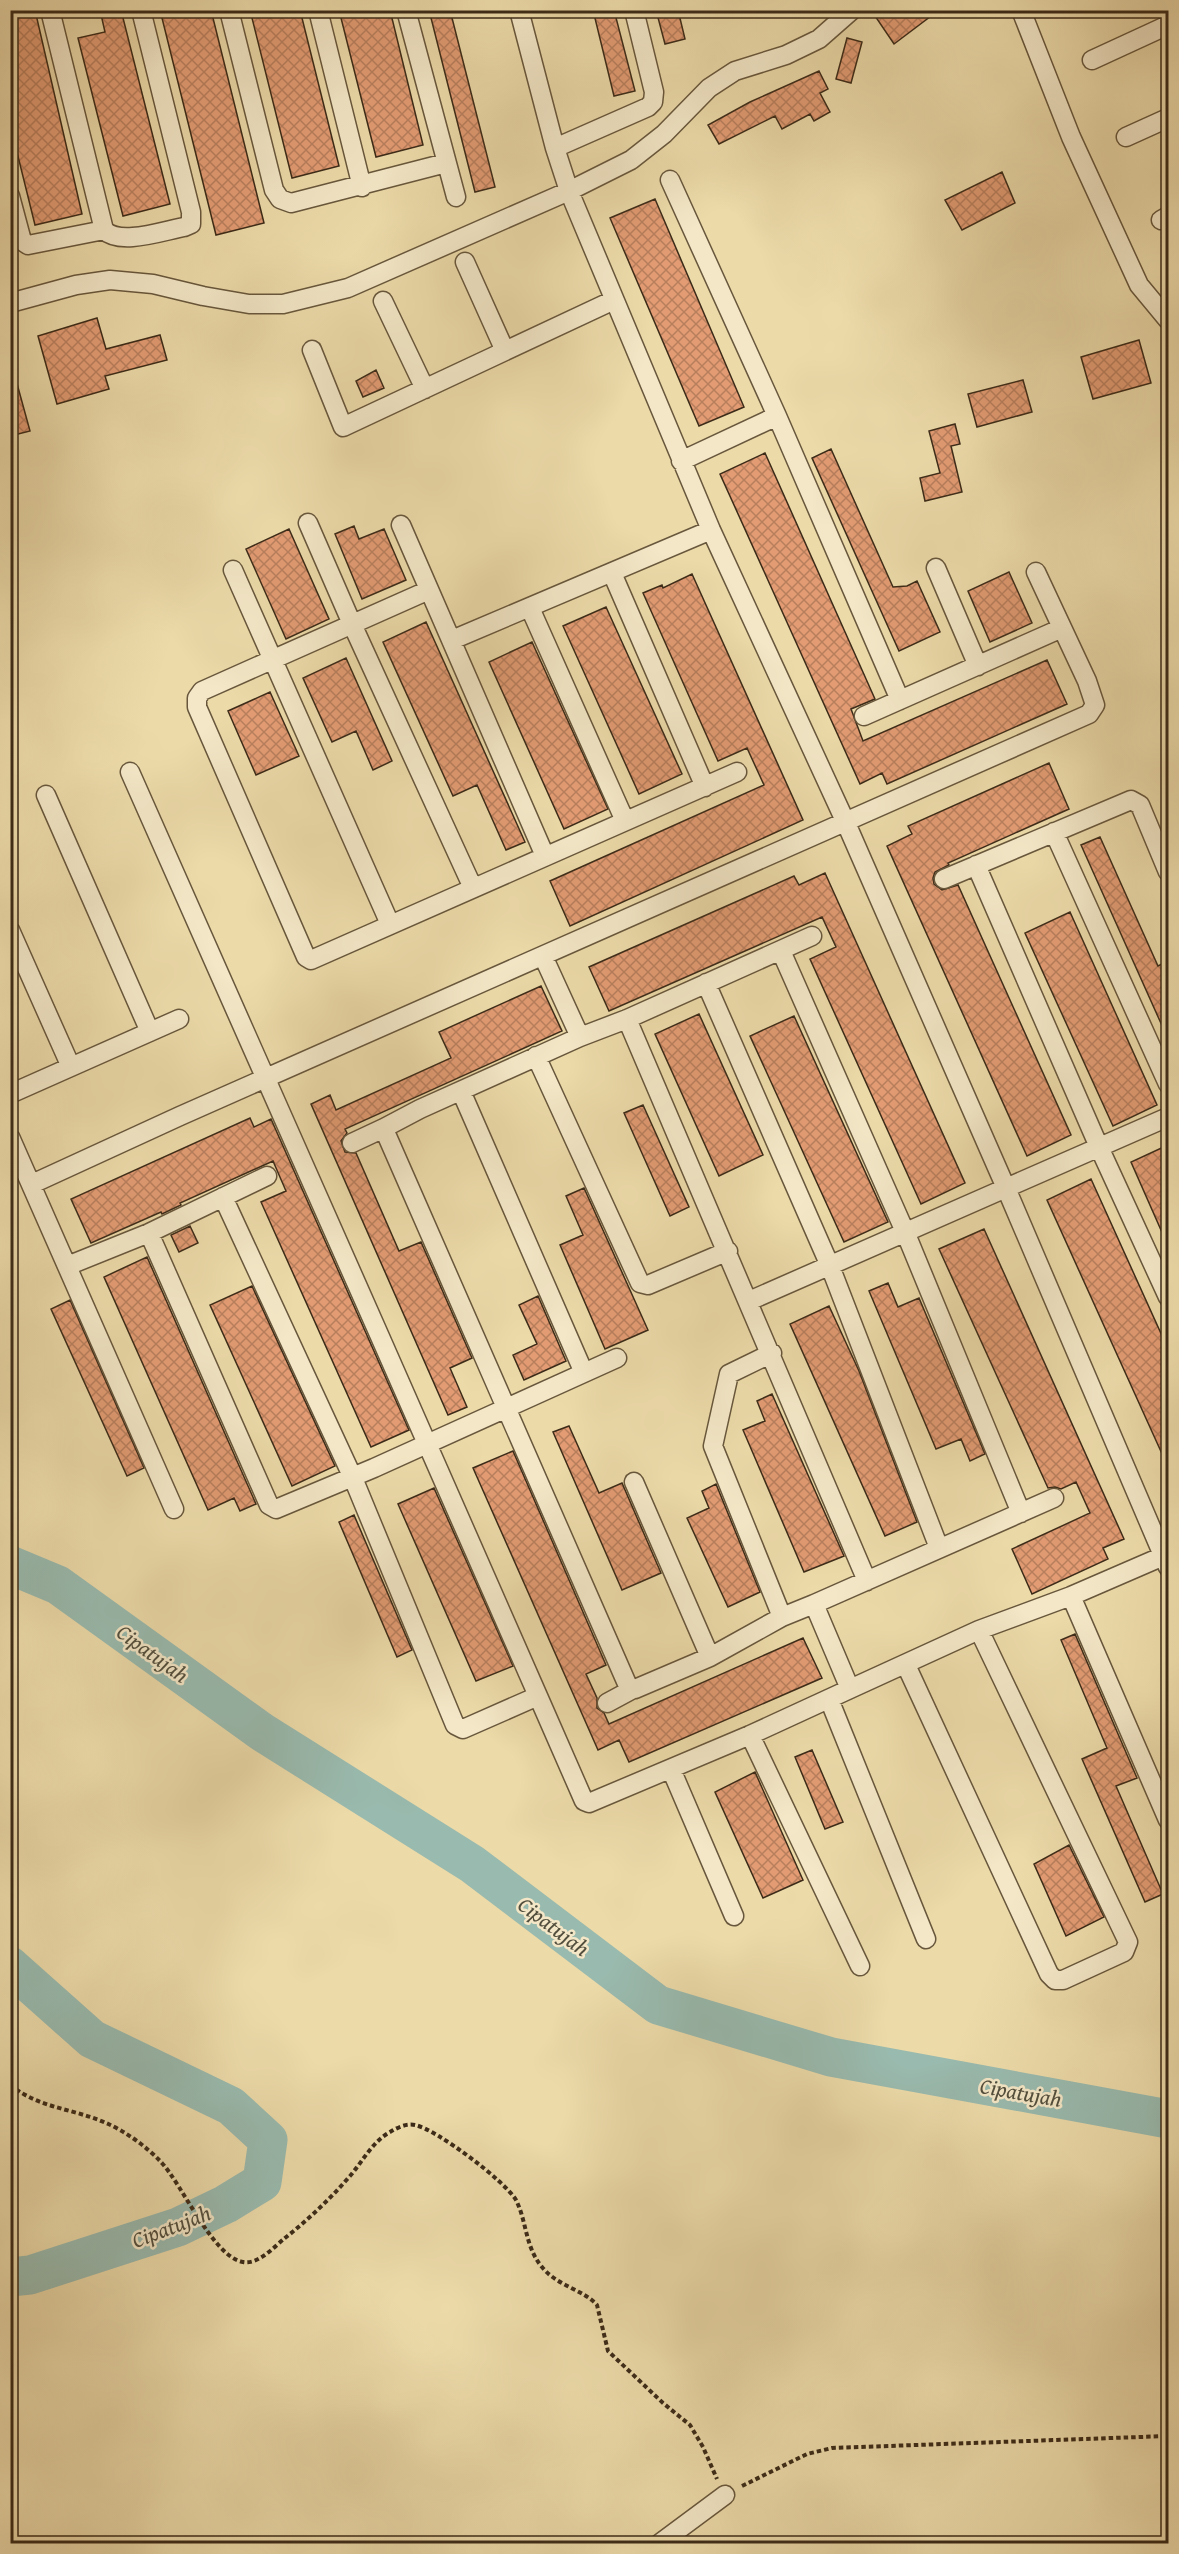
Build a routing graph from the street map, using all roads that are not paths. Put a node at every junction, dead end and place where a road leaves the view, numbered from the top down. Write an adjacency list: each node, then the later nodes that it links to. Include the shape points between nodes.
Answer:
1 (50, 10): 21 (street)
2 (141, 10): 21 (street, via 192,220 184,227 124,238 110,236)
3 (229, 10): 17 (street, via 274,190 280,199 291,203)
4 (318, 10): 17 (street)
5 (406, 10): 15 (street)
6 (519, 10): 14 (street)
7 (634, 10): 14 (street, via 654,92 653,102)
8 (852, 10): 18 (street, via 819,39 786,55 735,71 709,87 664,134 631,160)
9 (1021, 10): 26 (street, via 1071,137 1139,285)
10 (1168, 25): 11 (street)
11 (1092, 60)
12 (1168, 118): 13 (street)
13 (1126, 137)
14 (555, 148): 18 (street)
15 (446, 163): 17 (street); 20 (street)
16 (670, 180): 30 (street)
17 (362, 186)
18 (569, 191): 23 (street); 25 (street, via 348,288 283,304 249,304 153,284 110,280)
19 (10, 196): 21 (street, via 24,244)
20 (456, 197)
21 (104, 230)
22 (465, 262): 28 (street)
23 (614, 300): 28 (street); 31 (street)
24 (383, 301): 29 (street)
25 (10, 303)
26 (1168, 320)
27 (312, 350): 29 (street, via 343,427)
28 (505, 351): 29 (street)
29 (425, 389)
30 (777, 416): 31 (street); 46 (street)
31 (681, 461): 34 (street)
32 (308, 523): 41 (street)
33 (401, 525): 39 (street)
34 (711, 530): 38 (street); 53 (street)
35 (936, 568): 45 (street)
36 (233, 570): 44 (street)
37 (1036, 572): 42 (street)
38 (612, 573): 40 (street); 50 (street)
39 (429, 590): 41 (street); 43 (street)
40 (530, 608): 43 (street); 52 (street)
41 (352, 624): 44 (street); 59 (street)
42 (1062, 628): 45 (street); 53 (street, via 1092,695 1095,705 1089,714)
43 (452, 640): 55 (street)
44 (272, 658): 60 (street); 60 (street, via 202,691 197,702 302,949 311,960)
45 (978, 666): 46 (street)
46 (900, 700): 47 (street)
47 (864, 716)
48 (130, 772): 72 (street)
49 (737, 772): 50 (street)
50 (705, 787): 52 (street)
51 (46, 795): 68 (street)
52 (625, 821): 55 (street)
53 (846, 823): 64 (street); 83 (street)
54 (1054, 831): 56 (street); 57 (street, via 1134,801 1140,805); 73 (street)
55 (545, 856): 59 (street)
56 (976, 865): 58 (street); 80 (street)
57 (1168, 872)
58 (944, 879)
59 (473, 888): 60 (street)
60 (390, 924)
61 (10, 930): 71 (street)
62 (812, 936): 63 (street)
63 (781, 951): 65 (street); 86 (street)
64 (543, 956): 69 (street); 72 (street)
65 (706, 984): 67 (street); 89 (street)
66 (179, 1019): 68 (street)
67 (627, 1019): 69 (street); 87 (street)
68 (150, 1032): 71 (street)
69 (580, 1037): 70 (street)
70 (536, 1056): 74 (street); 87 (street, via 640,1283 648,1285)
71 (71, 1066): 75 (street)
72 (264, 1080): 82 (street); 96 (street)
73 (1168, 1084)
74 (460, 1091): 77 (street); 94 (street)
75 (10, 1094)
76 (1168, 1117): 80 (street)
77 (384, 1128): 79 (street); 95 (street)
78 (10, 1137): 82 (street)
79 (352, 1143)
80 (1100, 1147): 83 (street); 90 (street)
81 (267, 1176): 84 (street)
82 (32, 1184): 88 (street)
83 (1006, 1188): 86 (street); 103 (street)
84 (224, 1197): 85 (street); 97 (street)
85 (148, 1233): 88 (street); 97 (street, via 269,1505 279,1509)
86 (906, 1234): 89 (street); 101 (street)
87 (728, 1251): 91 (street)
88 (67, 1266): 100 (street)
89 (830, 1266): 91 (street); 102 (street)
90 (1168, 1297)
91 (749, 1302): 92 (street)
92 (772, 1353): 104 (street); 107 (street, via 729,1374 713,1446)
93 (617, 1358): 94 (street)
94 (584, 1373): 95 (street)
95 (506, 1408): 96 (street); 111 (street, via 628,1686)
96 (429, 1443): 97 (street); 113 (street)
97 (353, 1478): 113 (street, via 455,1725 463,1729)
98 (634, 1482): 109 (street)
99 (1054, 1498): 101 (street)
100 (174, 1509)
101 (1021, 1513): 102 (street)
102 (939, 1548): 104 (street)
103 (1167, 1559): 105 (street)
104 (867, 1581): 106 (street)
105 (1071, 1596): 108 (street); 118 (street)
106 (814, 1604): 107 (street); 112 (street)
107 (782, 1617): 109 (street)
108 (979, 1630): 110 (street); 110 (street, via 1128,1942 1124,1953 1063,1980 1049,1974)
109 (710, 1657): 111 (street)
110 (906, 1665): 112 (street)
111 (633, 1689): 115 (street)
112 (850, 1689): 114 (street)
113 (538, 1696): 117 (street, via 585,1802)
114 (829, 1699): 116 (street); 120 (street)
115 (607, 1702)
116 (750, 1735): 117 (street); 121 (street)
117 (671, 1769): 119 (street)
118 (1168, 1820)
119 (734, 1916)
120 (926, 1939)
121 (860, 1966)
122 (725, 2495): 123 (street)
123 (659, 2544)

